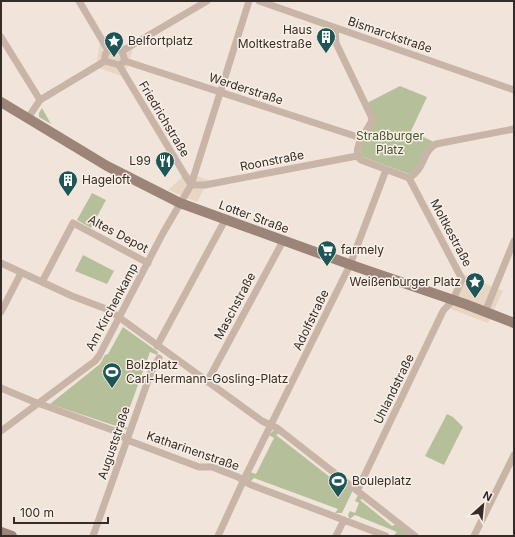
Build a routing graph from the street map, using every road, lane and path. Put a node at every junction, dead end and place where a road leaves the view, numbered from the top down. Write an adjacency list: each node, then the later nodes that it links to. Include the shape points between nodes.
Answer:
1 (79, 1): 7 (street)
2 (207, 1): 8 (street)
3 (249, 1): 12 (street, Am Kirchenkamp)
4 (259, 1): 5 (street, Bismarckstraße)
5 (335, 28): 11 (street, Bismarckstraße); 17 (street, via 336,43 372,120)
6 (1, 37): 13 (street)
7 (108, 50): 8 (street, via 116,48); 9 (street, via 104,56)
8 (122, 51): 10 (street)
9 (105, 61): 10 (street); 13 (street)
10 (122, 63): 12 (street, Werderstraße); 21 (street, Friedrichstraße)
11 (514, 90)
12 (220, 92): 17 (street, Werderstraße); 21 (street, Am Kirchenkamp)
13 (40, 100): 15 (street)
14 (1, 102): 15 (street, Lotter Straße)
15 (28, 118): 22 (street, Lotter Straße, via 107,166)
16 (514, 129): 20 (street, via 436,144 431,147 418,173)
17 (360, 138): 18 (street)
18 (357, 156): 19 (street); 21 (street, Roonstraße, via 207,185)
19 (386, 170): 20 (street); 28 (street, Adolfstraße)
20 (409, 178): 31 (street, Moltkestraße, via 462,279)
21 (191, 185): 22 (street, Am Kirchenkamp)
22 (180, 203): 23 (street, Lotter Straße); 27 (street, Am Kirchenkamp)
23 (225, 220): 24 (street, Lotter Straße); 36 (street)
24 (283, 241): 28 (street, Lotter Straße); 38 (street, Maschstraße)
25 (514, 241): 33 (street)
26 (1, 263): 29 (street)
27 (148, 263): 30 (street, Altes Depot, via 73,223); 34 (street, Am Kirchenkamp)
28 (350, 265): 31 (street, Lotter Straße); 41 (street, Adolfstraße)
29 (22, 273): 30 (street); 32 (street)
30 (42, 282): 34 (street, via 109,310)
31 (453, 300): 33 (street, Lotter Straße); 46 (street, Uhlandstraße, via 443,311)
32 (1, 312)
33 (485, 312): 35 (street, Lotter Straße)
34 (119, 317): 36 (street); 40 (street, Am Kirchenkamp, via 95,361)
35 (514, 323)
36 (157, 346): 38 (street)
37 (159, 358): 43 (street, Auguststraße, via 151,372)
38 (207, 382): 41 (street)
39 (1, 388): 40 (street, Katharinenstraße)
40 (39, 404): 42 (street, Am Kirchenkamp); 43 (street, Katharinenstraße, via 115,431)
41 (271, 425): 45 (street, Adolfstraße); 46 (street)
42 (1, 431)
43 (127, 440): 45 (street, Katharinenstraße, via 199,467 212,467); 51 (street, Auguststraße)
44 (514, 455): 55 (street)
45 (244, 481): 47 (street, Katharinenstraße); 52 (street, Adolfstraße)
46 (358, 489): 49 (street)
47 (344, 520): 53 (street); 54 (street, Katharinenstraße)
48 (1, 532): 50 (street)
49 (414, 535)
50 (12, 536)
51 (93, 536)
52 (218, 536)
53 (336, 536)
54 (386, 536)
55 (474, 536)

